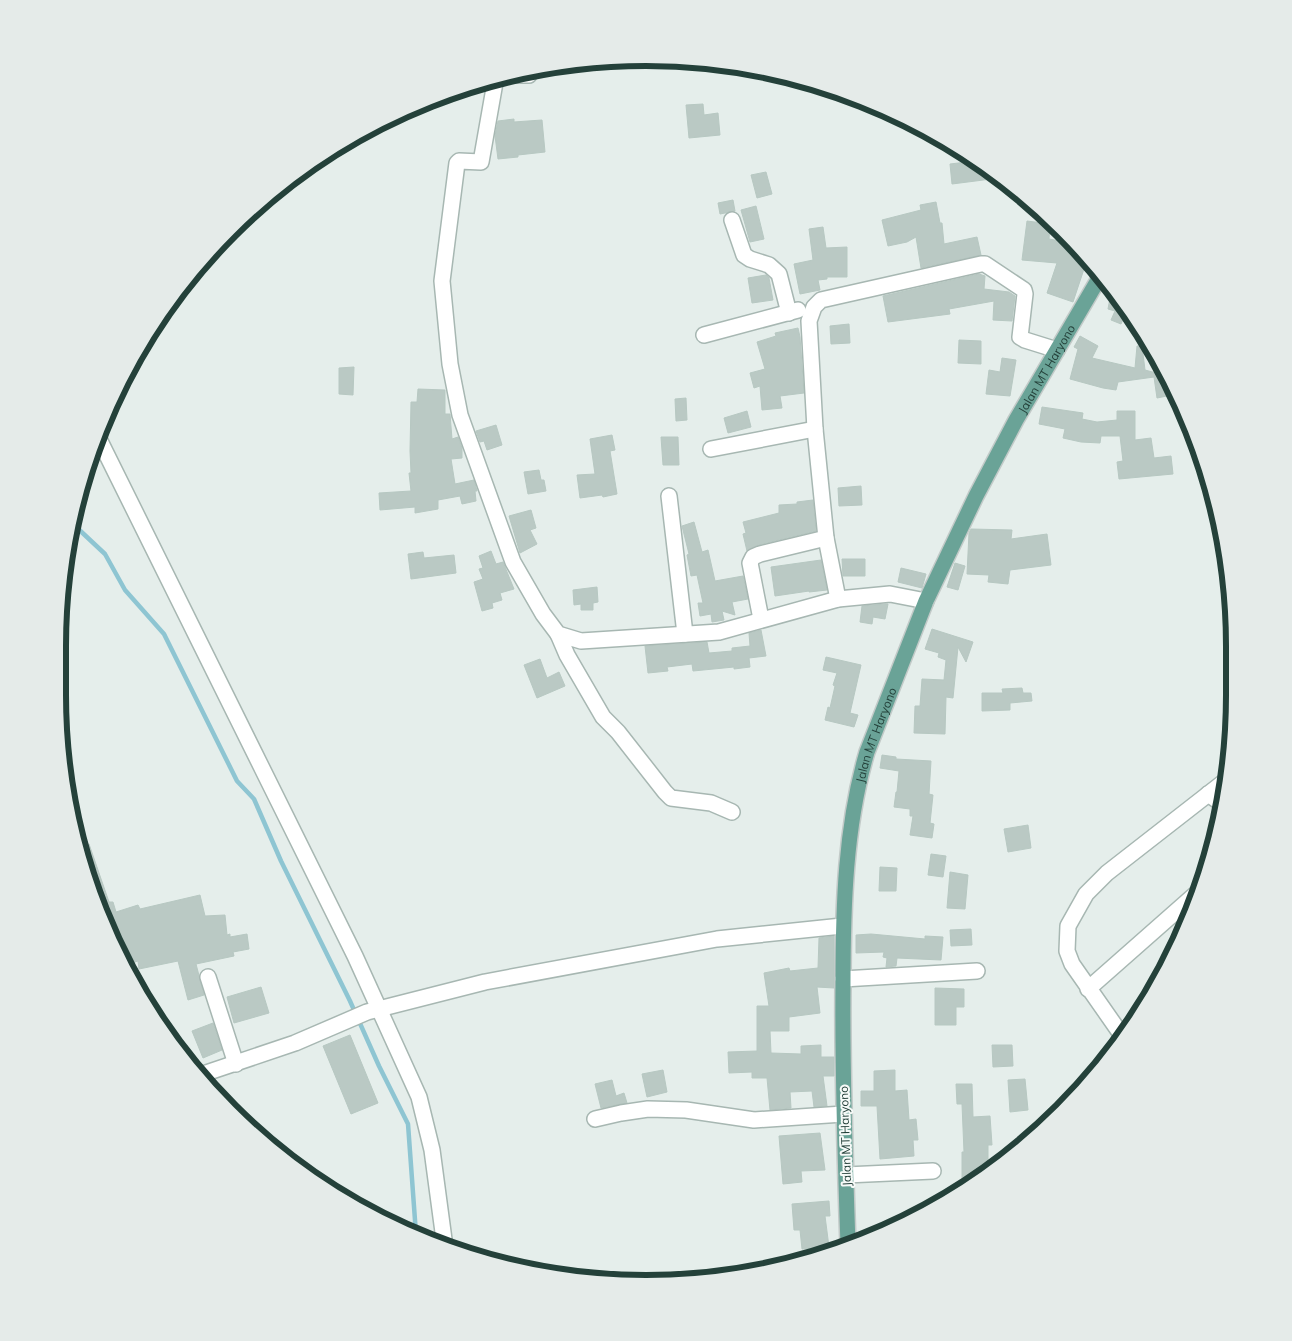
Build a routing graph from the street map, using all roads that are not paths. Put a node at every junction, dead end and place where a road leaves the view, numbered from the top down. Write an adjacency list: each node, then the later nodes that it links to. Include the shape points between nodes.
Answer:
1 (494, 87): 16 (street, via 481,162 458,163 442,281 450,364 460,415 513,562)
2 (732, 220): 5 (street, via 744,255 770,265 779,274)
3 (1097, 282): 7 (main road, Jalan MT Haryono)
4 (818, 303): 5 (street); 7 (street, via 985,264 1024,290 1020,337); 8 (street, via 808,321)
5 (790, 313): 6 (street)
6 (704, 335)
7 (1056, 350): 14 (main road, Jalan MT Haryono, via 980,487)
8 (815, 429): 10 (street); 12 (street)
9 (102, 446): 28 (street, via 351,947)
10 (711, 449)
11 (669, 496): 17 (street)
12 (826, 538): 13 (street); 15 (street, via 753,557 750,563)
13 (838, 599): 14 (street, via 890,594); 15 (street)
14 (926, 601): 23 (main road, Jalan MT Haryono, via 860,774)
15 (761, 620): 17 (street, via 719,632)
16 (558, 634): 17 (street, via 582,641); 21 (street, via 603,717 664,792 671,798 711,803)
17 (685, 634)
18 (1219, 786): 19 (street)
19 (1208, 794): 20 (street); 27 (street, via 1107,873 1086,894 1076,910 1068,926 1067,951)
20 (1216, 800)
21 (732, 812)
22 (1188, 901): 27 (street)
23 (842, 926): 26 (main road, Jalan MT Haryono); 28 (street, via 717,939 598,960 485,982)
24 (977, 971): 26 (street)
25 (208, 978): 30 (street)
26 (843, 978): 32 (main road, Jalan MT Haryono)
27 (1088, 989): 29 (street)
28 (373, 1010): 30 (street); 36 (street, via 419,1097 432,1150)
29 (1118, 1031)
30 (236, 1064): 31 (street)
31 (207, 1073)
32 (843, 1114): 33 (street, via 754,1120 686,1110 648,1110); 35 (main road, Jalan MT Haryono)
33 (595, 1119)
34 (934, 1171): 35 (street)
35 (846, 1176): 37 (main road, Jalan MT Haryono)
36 (444, 1238)
37 (848, 1238)

